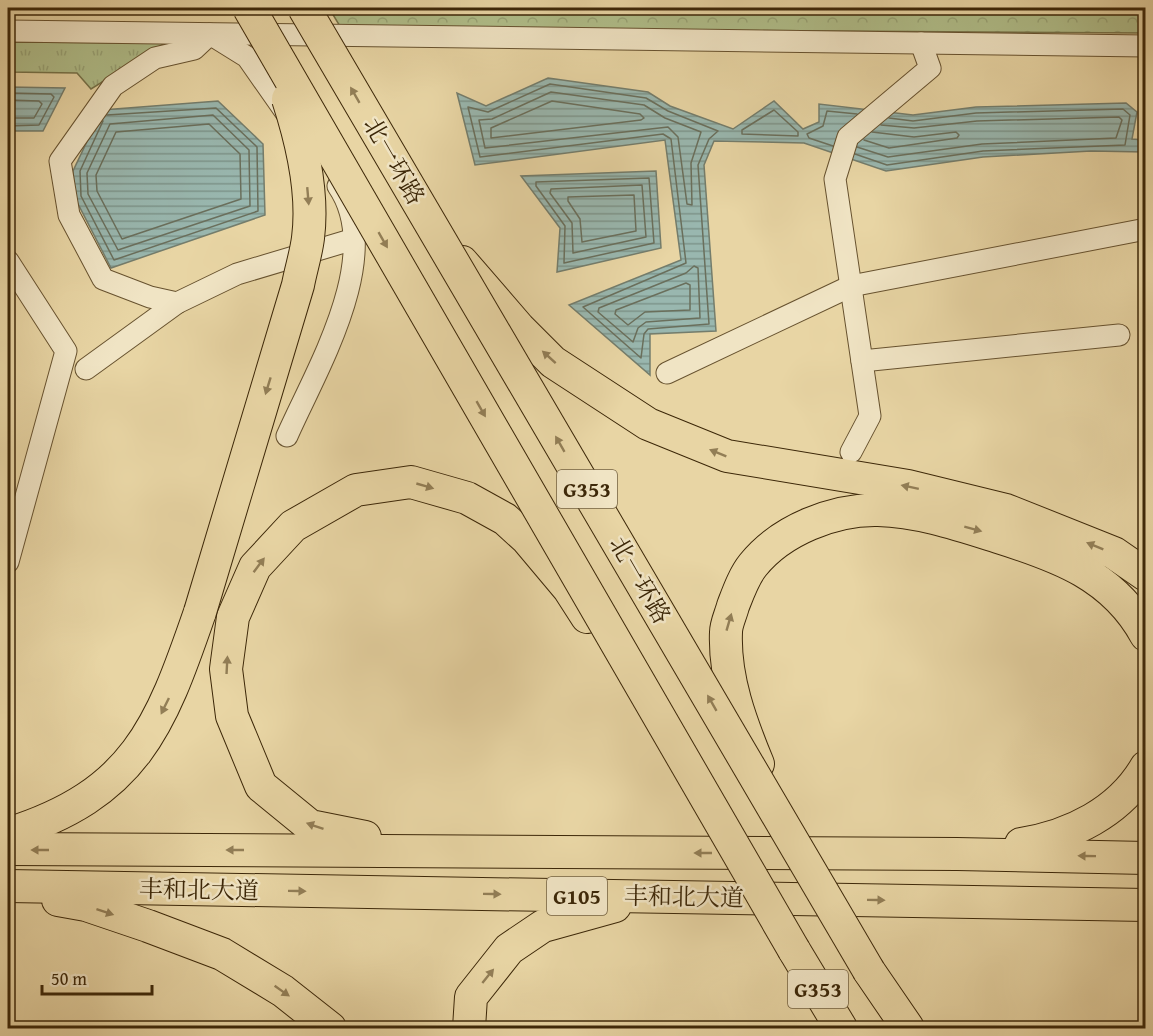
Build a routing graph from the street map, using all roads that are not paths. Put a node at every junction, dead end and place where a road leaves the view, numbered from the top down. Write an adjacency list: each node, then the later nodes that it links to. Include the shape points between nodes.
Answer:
1 (235, 8): 26 (highway, one-way to 26, bridge, via 286,94 299,134 309,199 308,237 298,285 200,612 173,691 153,730 132,759 105,785 71,808)
2 (249, 8): 24 (highway, 北一环路 / G353, one-way to 24, bridge)
3 (304, 8): 8 (highway, 北一环路 / G353, one-way to 3, bridge)
4 (8, 31): 5 (street)
5 (210, 34): 6 (street); 10 (street, via 248,57 341,190); 13 (street, via 194,49 155,58 113,86 60,161 69,215 103,279)
6 (921, 43): 7 (street); 12 (street, via 930,68 848,137 835,179)
7 (1146, 46)
8 (433, 227): 21 (highway, one-way to 8, bridge, via 1114,553 1006,510 908,486 727,456 648,424 553,362); 25 (highway, 北一环路 / G353, one-way to 8, bridge)
9 (1146, 230): 12 (street)
10 (354, 239): 13 (street, via 237,274); 18 (street, via 348,299)
11 (8, 261): 20 (street, via 66,351)
12 (851, 286): 15 (street); 17 (street)
13 (177, 303): 16 (street)
14 (1119, 335): 15 (street)
15 (862, 361): 19 (street, via 870,416)
16 (86, 369)
17 (666, 373)
18 (287, 436)
19 (851, 452)
20 (8, 562)
21 (1146, 575)
22 (1146, 634): 25 (highway, one-way to 22, bridge, via 744,731 729,680 726,631 752,565 779,541 811,522 878,510 924,516 1023,545 1066,561 1103,584 1133,612)
23 (1146, 767): 29 (highway, via 1114,805 1077,829 1034,842)
24 (706, 798): 28 (highway, one-way to 24, bridge, via 310,826 261,786 232,716 226,669 233,617 255,567 293,526 356,490 411,482 467,498 505,519 569,589); 37 (highway, 北一环路 / G353, bridge)
25 (779, 818): 33 (highway, 北一环路 / G353, bridge)
26 (8, 834)
27 (8, 849): 28 (highway, 丰和北大道 / G105, one-way to 27)
28 (434, 851): 29 (highway, 丰和北大道 / G105, one-way to 28)
29 (957, 854): 30 (highway, 丰和北大道 / G105, one-way to 29)
30 (1146, 858)
31 (8, 888): 32 (highway, 丰和北大道 / G105, one-way to 32); 39 (highway, one-way to 39, via 86,905 222,954 283,991)
32 (651, 897): 33 (highway, 丰和北大道 / G105); 40 (highway, one-way to 32, via 471,997 509,949 543,926)
33 (827, 900): 34 (highway, 丰和北大道 / G105, one-way to 34); 38 (highway, 北一环路 / G353, bridge)
34 (1074, 904): 35 (highway, 丰和北大道 / G105); 36 (highway)
35 (1146, 905)
36 (1146, 912)
37 (794, 950): 41 (highway); 42 (highway, 北一环路 / G353)
38 (869, 971): 43 (highway, 北一环路 / G353); 44 (highway)
39 (330, 1029)
40 (470, 1029)
41 (822, 1029)
42 (841, 1029)
43 (903, 1029)
44 (908, 1029)

